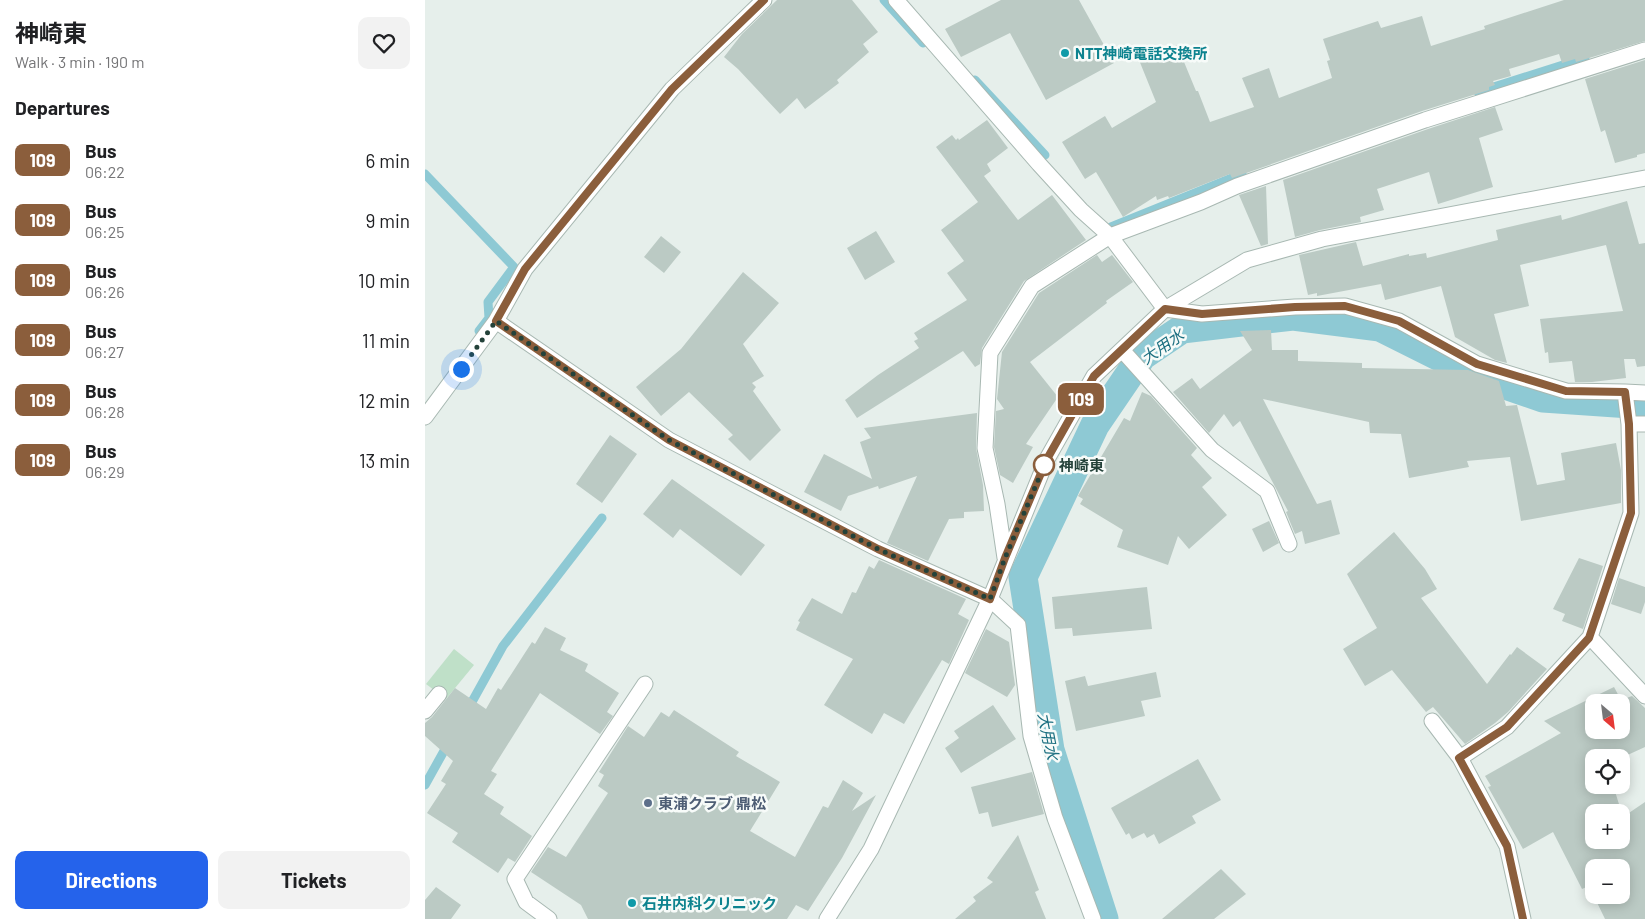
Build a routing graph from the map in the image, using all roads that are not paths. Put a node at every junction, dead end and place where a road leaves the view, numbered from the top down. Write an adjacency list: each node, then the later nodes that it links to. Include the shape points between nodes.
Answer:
1 (764, 0): 7 (street, via 666,97 525,269)
2 (896, 0): 5 (street, via 1039,164)
3 (1645, 50): 5 (street, via 1425,120 1255,179)
4 (1645, 178): 6 (street, via 1322,239 1247,260)
5 (1110, 236): 6 (street); 15 (street, via 1032,286 990,353 985,448)
6 (1165, 309): 8 (street); 10 (street, via 1202,314 1345,306 1399,321 1477,364 1566,391)
7 (496, 321): 11 (street); 16 (street, via 669,440 878,549)
8 (1127, 356): 14 (street, via 1212,450 1267,491); 15 (street, via 1094,376 1047,459)
9 (1645, 393): 10 (street)
10 (1625, 394): 12 (street)
11 (425, 417)
12 (1628, 419): 13 (street); 17 (street, via 1631,513)
13 (1645, 424)
14 (1289, 544)
15 (1005, 558): 16 (street)
16 (990, 599): 25 (street, via 871,849); 26 (street, via 1018,625 1031,736 1055,818)
17 (1589, 638): 20 (street); 23 (street, via 1507,727)
18 (645, 684): 24 (street, via 515,879 526,902)
19 (439, 694): 21 (street)
20 (1645, 696)
21 (425, 711)
22 (1432, 721): 23 (street)
23 (1459, 758): 27 (street, via 1507,846)
24 (549, 919)
25 (827, 919)
26 (1093, 919)
27 (1523, 919)

